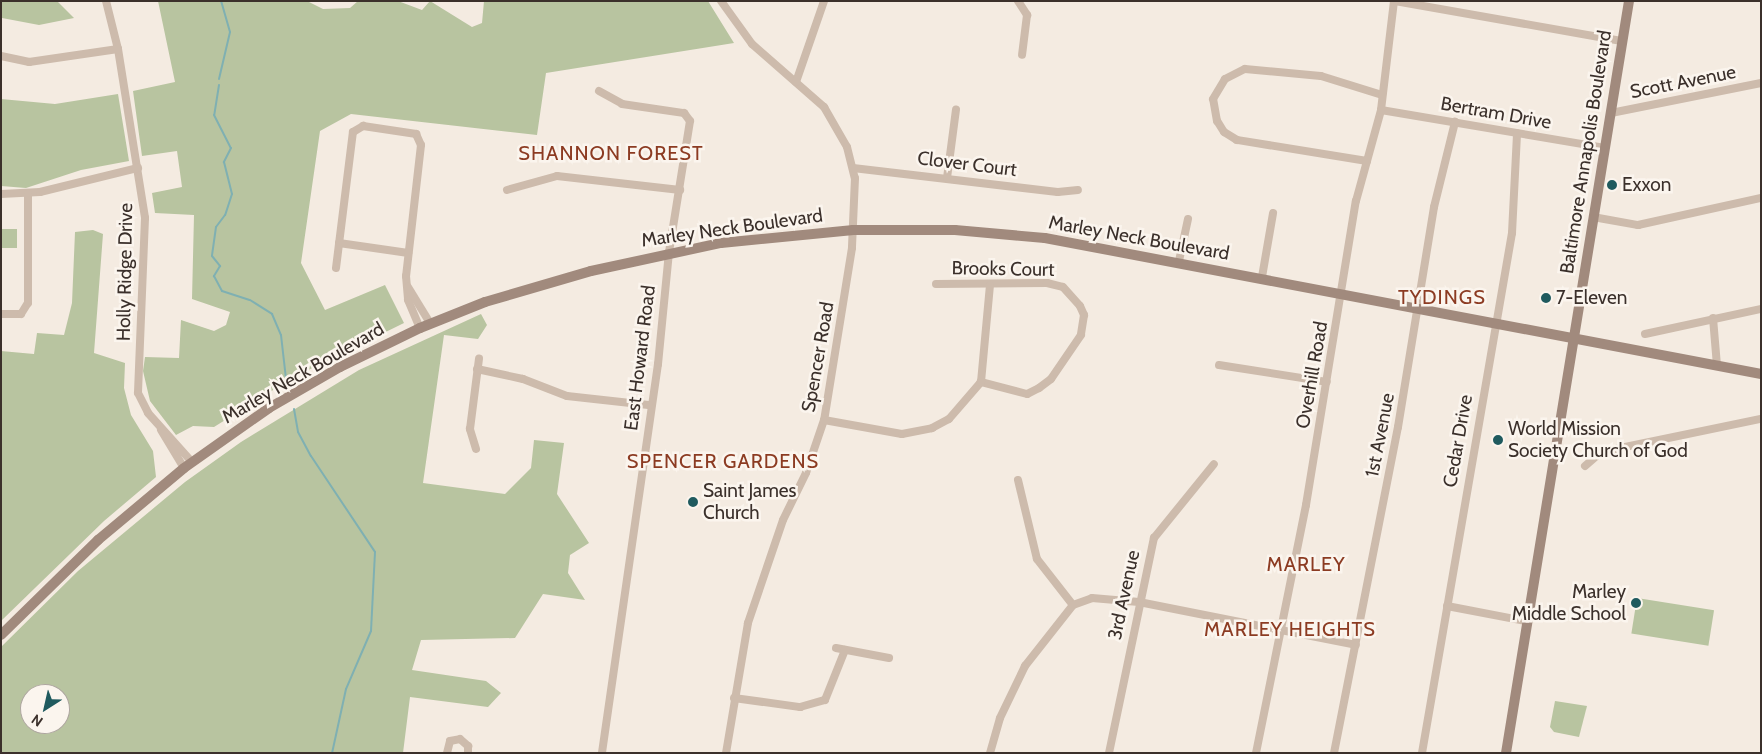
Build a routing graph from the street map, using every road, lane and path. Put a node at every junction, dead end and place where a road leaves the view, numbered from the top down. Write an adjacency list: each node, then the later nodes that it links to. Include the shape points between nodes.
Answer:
1 (106, 1): 8 (street, Holly Ridge Drive)
2 (721, 1): 11 (street, Spencer Road, via 738,29)
3 (824, 1): 11 (street)
4 (1018, 1): 10 (street, via 1027,15)
5 (1394, 1): 7 (street); 14 (street, Overhill Road)
6 (1629, 1): 7 (main road, Baltimore Annapolis Boulevard)
7 (1622, 41): 17 (main road, Baltimore Annapolis Boulevard)
8 (118, 49): 9 (street, via 29,62); 22 (street, Holly Ridge Drive)
9 (1, 56)
10 (1022, 56)
11 (796, 82): 23 (street, Spencer Road, via 837,125)
12 (1761, 83): 17 (street, Scott Avenue)
13 (599, 91): 26 (street, East Howard Road, via 622,104 690,115)
14 (1382, 95): 16 (street, Overhill Road); 21 (street, via 1320,76 1245,69 1225,79 1213,99 1217,121 1229,136 1248,143)
15 (956, 110): 24 (street)
16 (1381, 110): 18 (street, Bertram Drive); 21 (street, Overhill Road)
17 (1611, 113): 20 (main road, Baltimore Annapolis Boulevard)
18 (1456, 122): 19 (street, Bertram Drive); 45 (street, 1st Avenue, via 1434,207)
19 (1517, 133): 20 (street, Bertram Drive); 49 (street, Cedar Drive, via 1512,233)
20 (1606, 148): 32 (main road, Baltimore Annapolis Boulevard)
21 (1366, 161): 44 (street, Overhill Road)
22 (138, 168): 29 (street); 66 (street, Holly Ridge Drive, via 146,237 136,382 142,404)
23 (853, 168): 24 (street, Clover Court); 34 (street, Spencer Road)
24 (947, 178): 27 (street, Clover Court, via 1058,192)
25 (507, 190): 26 (street, via 557,176)
26 (680, 190): 36 (street, East Howard Road)
27 (1078, 190)
28 (1, 194): 29 (street)
29 (28, 194): 47 (street, via 28,303 21,314)
30 (1761, 198): 32 (street, via 1638,225)
31 (1273, 212): 40 (street)
32 (1593, 217): 53 (main road, Baltimore Annapolis Boulevard)
33 (1188, 219): 38 (street)
34 (853, 230): 36 (main road, Marley Neck Boulevard, via 756,238); 38 (main road, Marley Neck Boulevard, via 1002,234); 63 (street, Spencer Road)
35 (339, 243): 37 (street); 37 (street, via 353,132 363,126 412,132 419,137 421,145); 39 (street)
36 (668, 252): 50 (main road, Marley Neck Boulevard, via 536,286); 61 (street, East Howard Road, via 658,364)
37 (408, 253): 43 (street)
38 (1179, 261): 40 (main road, Marley Neck Boulevard)
39 (336, 268)
40 (1262, 277): 44 (main road, Marley Neck Boulevard)
41 (936, 284): 42 (street, Brooks Court)
42 (990, 285): 59 (street); 59 (street, Brooks Court, via 1047,283 1063,287 1080,306 1084,322 1071,350 1040,388 1027,394)
43 (408, 287): 50 (street); 51 (street, via 408,300)
44 (1342, 293): 45 (main road, Marley Neck Boulevard); 60 (street, Overhill Road)
45 (1419, 308): 49 (main road, Marley Neck Boulevard); 75 (street, 1st Avenue)
46 (1761, 309): 48 (street)
47 (1, 314)
48 (1713, 318): 52 (street); 56 (street)
49 (1495, 321): 53 (main road, Marley Neck Boulevard); 71 (street, Cedar Drive)
50 (430, 323): 51 (main road, Marley Neck Boulevard)
51 (420, 328): 66 (main road, Marley Neck Boulevard, via 270,408)
52 (1645, 334)
53 (1572, 337): 56 (main road, Marley Neck Boulevard); 72 (main road, Baltimore Annapolis Boulevard)
54 (478, 359): 57 (street)
55 (1219, 365): 60 (street)
56 (1717, 366): 58 (main road, Marley Neck Boulevard)
57 (477, 369): 61 (street, via 523,379 567,396); 64 (street, via 470,429)
58 (1761, 374)
59 (981, 382): 63 (street, via 963,406 932,428 902,434)
60 (1327, 382): 73 (street, Overhill Road)
61 (649, 405): 82 (street, East Howard Road)
62 (1761, 419): 67 (street, via 1601,452)
63 (824, 420): 79 (street, Spencer Road, via 809,464 783,520 748,622)
64 (476, 449)
65 (1214, 464): 69 (street, 3rd Avenue, via 1154,538)
66 (188, 465): 74 (main road, Marley Neck Boulevard, via 98,540)
67 (1585, 466)
68 (1018, 480): 70 (street, via 1037,559)
69 (1139, 602): 70 (street, via 1102,597); 73 (street); 85 (street, 3rd Avenue)
70 (1073, 605): 84 (street, via 1025,666 1000,718)
71 (1447, 606): 72 (street); 88 (street, Cedar Drive)
72 (1525, 621): 89 (main road, Baltimore Annapolis Boulevard)
73 (1280, 632): 75 (street); 86 (street, Overhill Road)
74 (1, 635)
75 (1356, 645): 87 (street, 1st Avenue)
76 (836, 648): 77 (street)
77 (845, 650): 78 (street); 79 (street, via 825,700 800,707)
78 (889, 658)
79 (734, 698): 83 (street, Spencer Road)
80 (447, 753): 81 (street, via 450,742 460,739 468,746)
81 (468, 753)
82 (602, 753)
83 (726, 753)
84 (990, 753)
85 (1109, 753)
86 (1256, 753)
87 (1334, 753)
88 (1422, 753)
89 (1506, 753)

